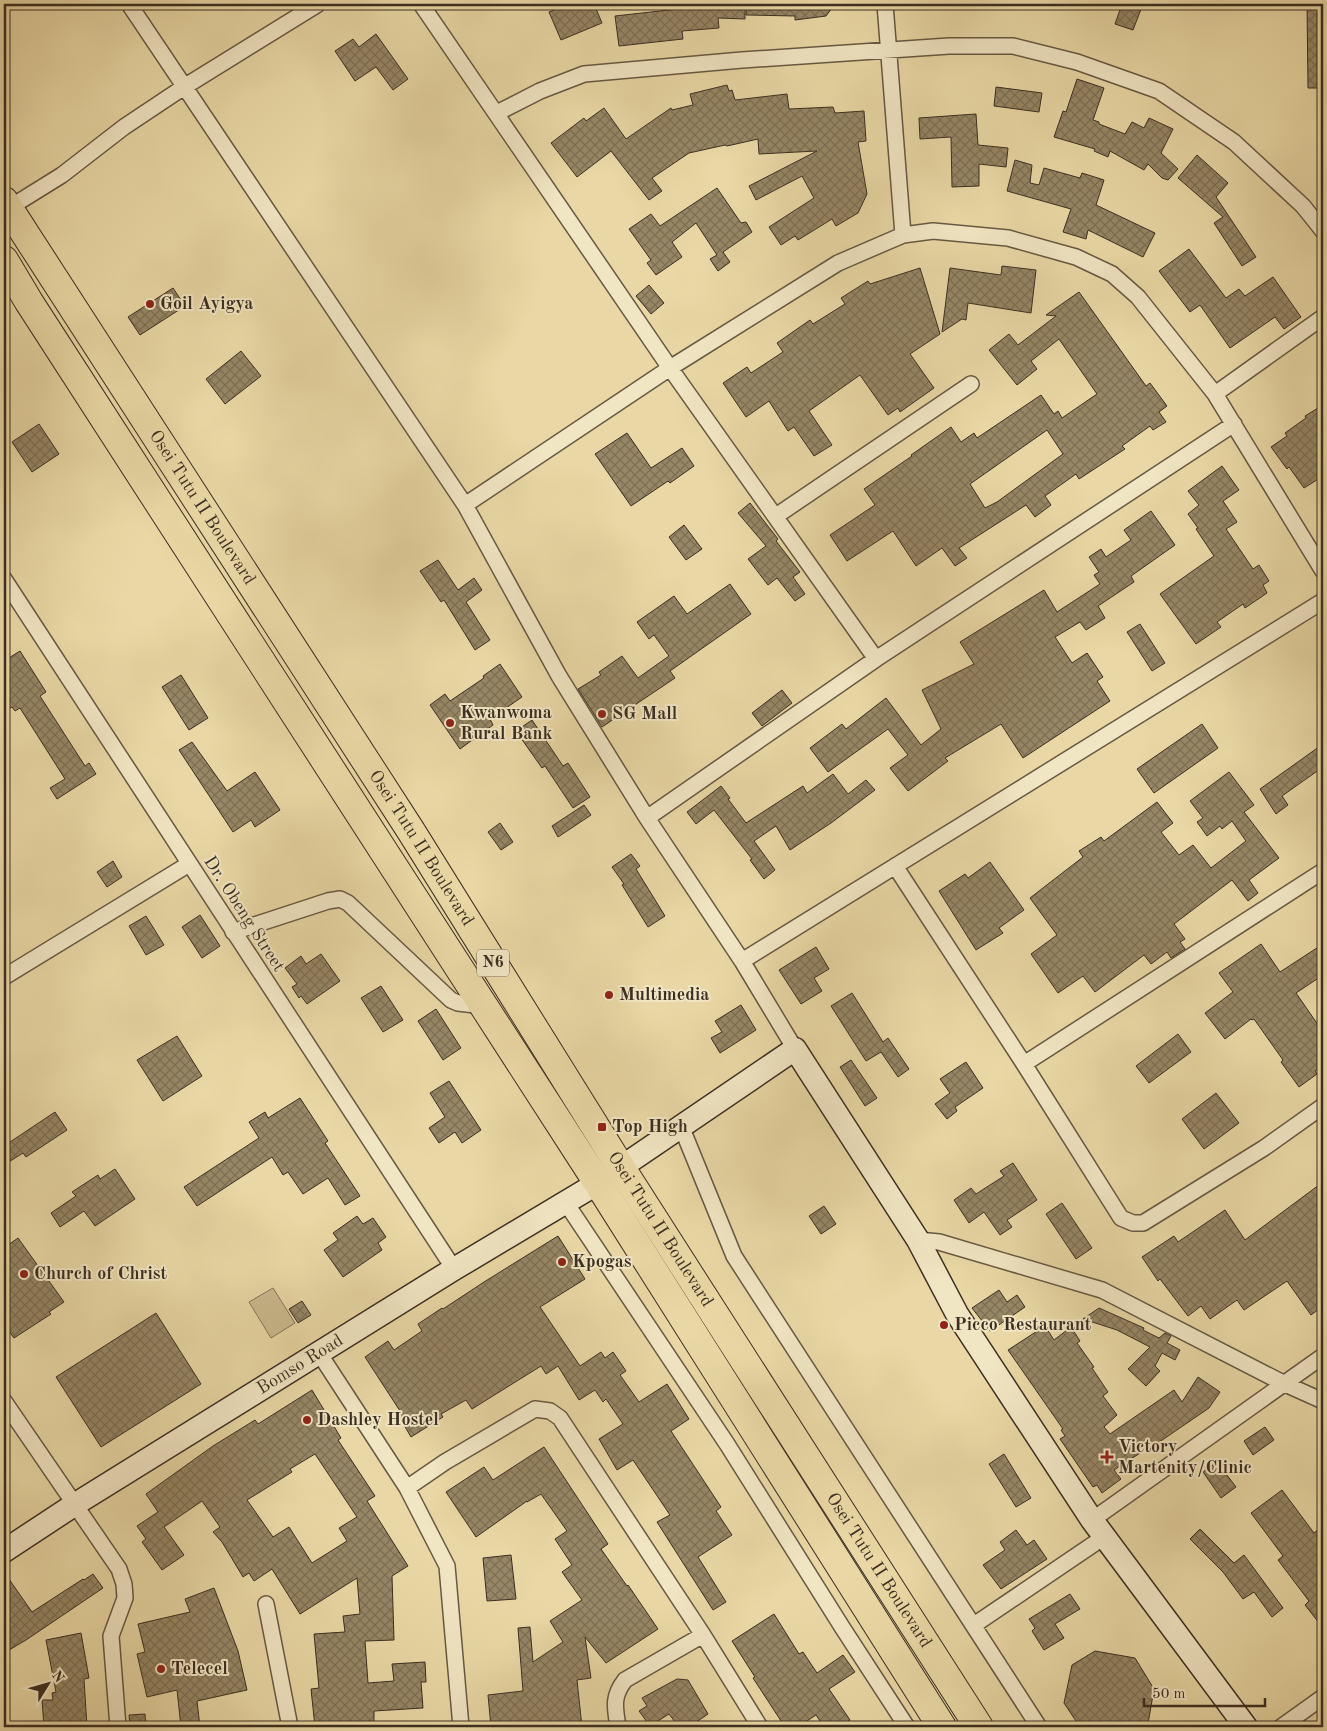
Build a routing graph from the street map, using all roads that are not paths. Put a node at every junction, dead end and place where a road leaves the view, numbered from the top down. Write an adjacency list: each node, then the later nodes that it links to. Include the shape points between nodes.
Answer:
1 (129, 4): 6 (street)
2 (318, 4): 6 (street)
3 (422, 4): 7 (street)
4 (885, 4): 5 (street)
5 (889, 51): 7 (street, via 584,74); 9 (street, via 949,46 1013,46 1077,62 1159,91 1234,142 1302,206); 10 (street)
6 (184, 87): 8 (street, via 124,127 62,175); 17 (street)
7 (497, 113): 13 (street)
8 (5, 207): 35 (highway, Osei Tutu II Boulevard / N6, via 411,831)
9 (1323, 232)
10 (903, 235): 13 (street, via 838,263); 15 (street, via 933,231 1008,238 1076,257 1112,274 1138,297)
11 (4, 260): 30 (highway, Osei Tutu II Boulevard / N6)
12 (1323, 317): 15 (street)
13 (670, 368): 17 (street); 18 (street)
14 (971, 384): 18 (street)
15 (1215, 394): 16 (street)
16 (1234, 424): 19 (street); 22 (street)
17 (466, 504): 23 (street, via 559,676)
18 (776, 516): 22 (street)
19 (1323, 571)
20 (4, 579): 24 (street, Dr. Obeng Street)
21 (1323, 601): 25 (street)
22 (876, 659): 23 (street)
23 (647, 818): 28 (street)
24 (189, 864): 27 (street, Dr. Obeng Street); 29 (street)
25 (895, 866): 28 (street); 32 (street)
26 (1323, 871): 32 (street)
27 (233, 932): 30 (street, via 340,899 451,1000 458,1004); 39 (street, Dr. Obeng Street)
28 (742, 961): 31 (street)
29 (4, 977)
30 (484, 1006): 36 (highway, Osei Tutu II Boulevard / N6)
31 (795, 1048): 34 (street, Bomso Road); 38 (street)
32 (1024, 1064): 33 (street, via 1121,1218 1132,1223 1143,1223 1264,1148)
33 (1323, 1106)
34 (681, 1126): 35 (street, Bomso Road); 50 (street, via 734,1256)
35 (622, 1168): 36 (street, Bomso Road); 60 (highway, Osei Tutu II Boulevard / N6)
36 (598, 1183): 37 (street, Bomso Road); 59 (highway, Osei Tutu II Boulevard / N6)
37 (566, 1202): 39 (street, Bomso Road); 58 (street, via 727,1444)
38 (918, 1240): 42 (street, via 940,1242 1102,1290); 47 (street, via 957,1314)
39 (454, 1269): 40 (street, Bomso Road)
40 (320, 1353): 45 (street); 46 (street, Bomso Road)
41 (1323, 1356): 42 (street)
42 (1285, 1384): 44 (street); 47 (street)
43 (4, 1401): 46 (street)
44 (1323, 1401)
45 (407, 1488): 51 (street, via 535,1409 550,1411 560,1418); 55 (street, via 447,1566)
46 (74, 1505): 48 (street, Bomso Road); 53 (street, via 119,1570 124,1584 125,1598 112,1636)
47 (1098, 1529): 50 (street); 62 (street)
48 (4, 1551)
49 (266, 1604): 54 (street)
50 (974, 1625): 61 (street)
51 (703, 1635): 56 (street, via 625,1680 614,1700); 57 (street)
52 (1323, 1697): 63 (street)
53 (118, 1727)
54 (290, 1727)
55 (461, 1727)
56 (618, 1727)
57 (760, 1727)
58 (907, 1727)
59 (942, 1727)
60 (980, 1727)
61 (1039, 1727)
62 (1246, 1727)
63 (1281, 1727)

